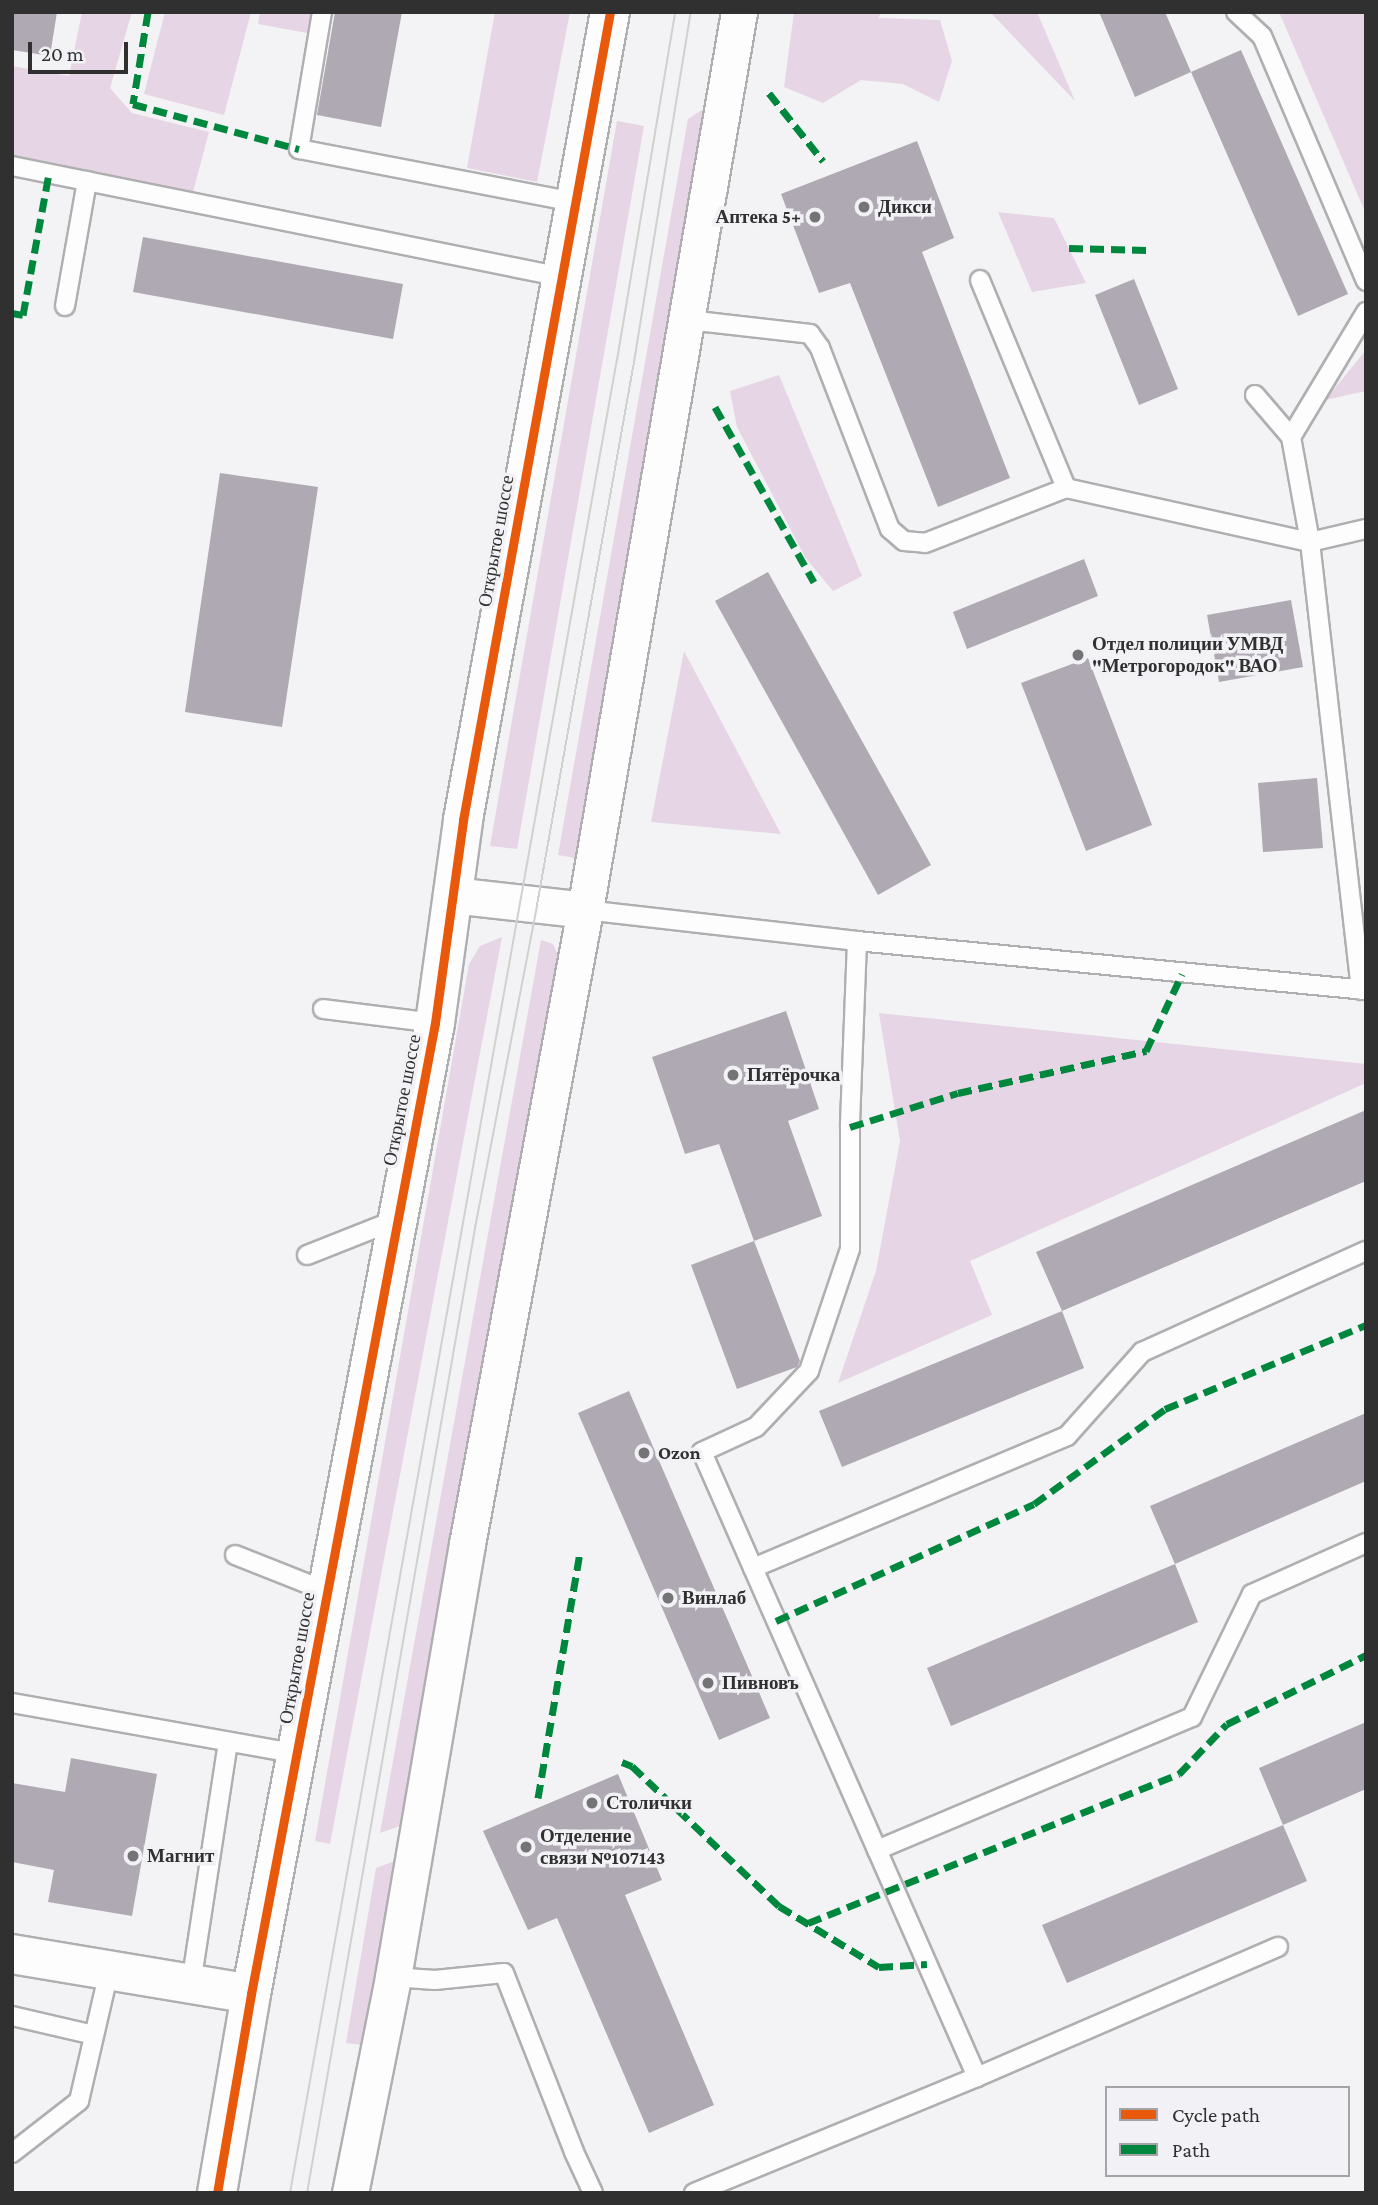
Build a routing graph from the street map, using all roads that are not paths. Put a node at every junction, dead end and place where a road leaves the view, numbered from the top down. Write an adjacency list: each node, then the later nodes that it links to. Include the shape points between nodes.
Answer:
1 (322, 12): 7 (lane, via 299,149)
2 (610, 12): 7 (street, Открытое шоссе)
3 (739, 12): 13 (street)
4 (1236, 12): 10 (lane, via 1262,36)
5 (12, 166): 6 (lane)
6 (87, 181): 8 (lane); 11 (lane)
7 (575, 202): 8 (street, Открытое шоссе)
8 (562, 277): 19 (street, Открытое шоссе)
9 (980, 280): 16 (lane)
10 (1366, 281)
11 (65, 306)
12 (1366, 312): 15 (lane)
13 (688, 320): 16 (lane, via 810,334 820,348 890,529 904,541 925,543); 20 (street)
14 (1255, 395): 15 (lane)
15 (1291, 437): 18 (lane)
16 (1066, 488): 18 (lane)
17 (1366, 529): 18 (lane)
18 (1310, 542): 22 (lane)
19 (452, 895): 20 (street); 24 (street, Открытое шоссе)
20 (584, 910): 21 (lane); 39 (street)
21 (857, 941): 22 (lane); 30 (lane, via 850,1249 809,1371 756,1427 702,1452)
22 (1364, 990)
23 (323, 1009): 24 (lane)
24 (435, 1023): 25 (street, Открытое шоссе)
25 (398, 1219): 27 (lane); 31 (street, Открытое шоссе)
26 (1366, 1251): 30 (lane, via 1142,1352 1067,1436)
27 (307, 1255)
28 (1366, 1543): 35 (lane, via 1252,1594 1192,1717)
29 (234, 1555): 31 (lane)
30 (753, 1568): 35 (lane)
31 (326, 1591): 34 (street, Открытое шоссе)
32 (12, 1703): 33 (lane)
33 (228, 1743): 34 (lane); 40 (lane)
34 (297, 1754): 41 (street, Открытое шоссе)
35 (877, 1850): 44 (lane)
36 (1278, 1948): 44 (lane)
37 (12, 1954): 38 (street)
38 (109, 1970): 40 (street); 43 (lane)
39 (393, 1977): 47 (street); 48 (lane, via 435,1980 504,1973)
40 (191, 1984): 41 (street)
41 (251, 1994): 46 (street, Открытое шоссе)
42 (12, 2016): 43 (lane)
43 (94, 2035): 45 (lane, via 79,2101)
44 (977, 2077): 49 (lane)
45 (12, 2153)
46 (218, 2193)
47 (350, 2193)
48 (593, 2193)
49 (694, 2193)

